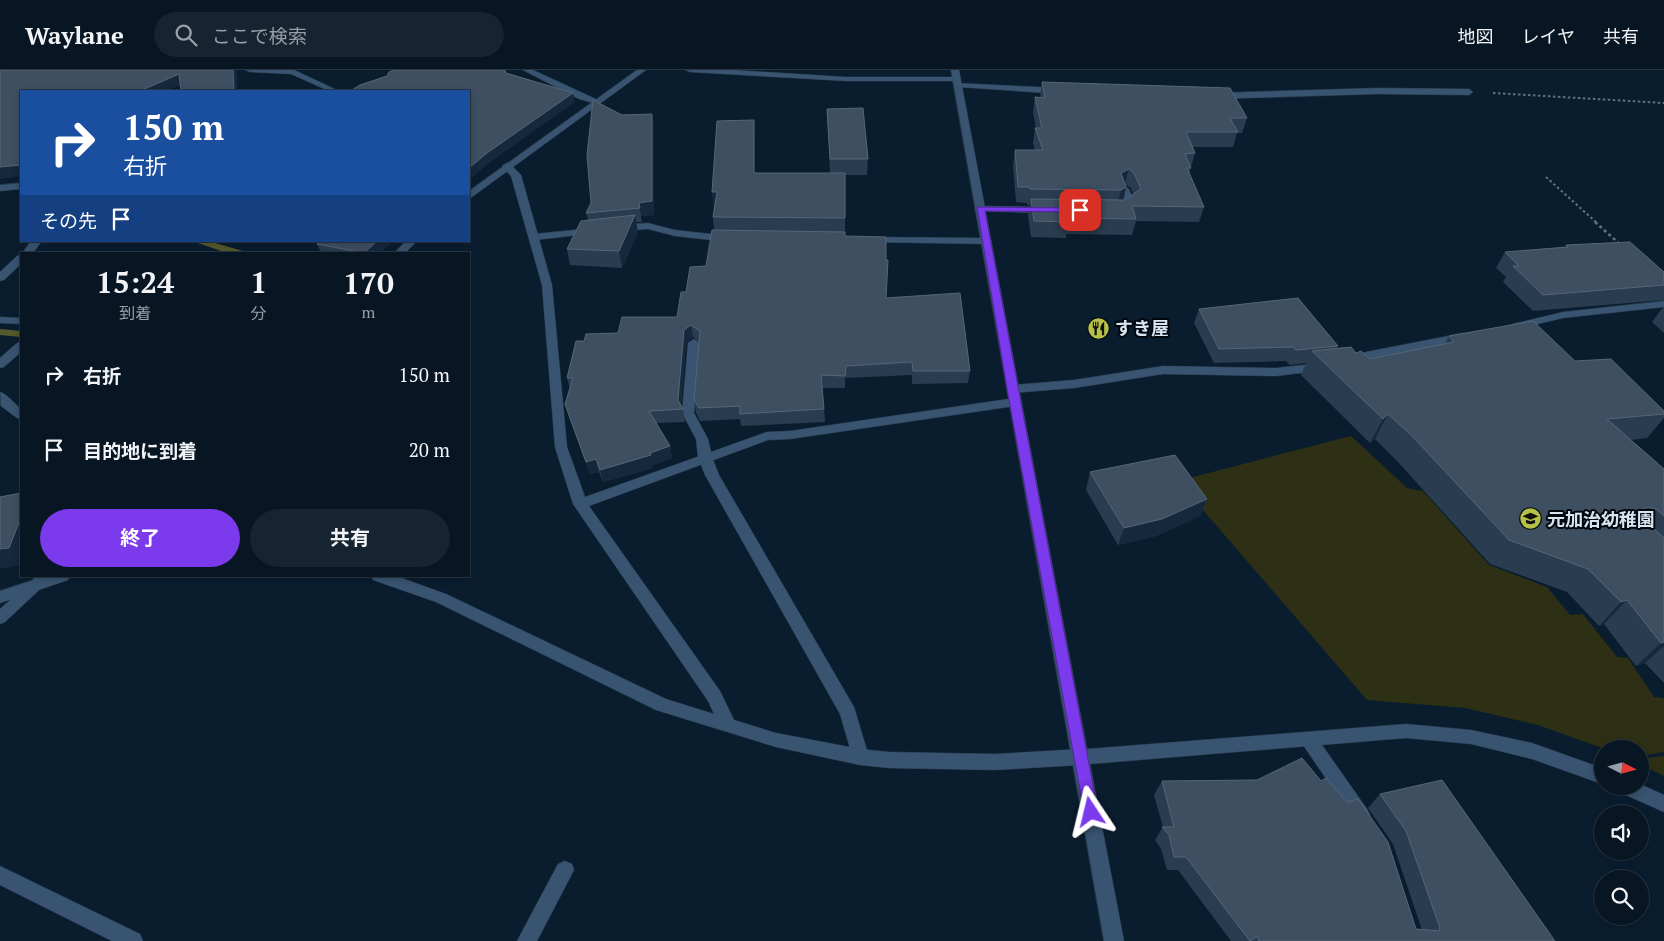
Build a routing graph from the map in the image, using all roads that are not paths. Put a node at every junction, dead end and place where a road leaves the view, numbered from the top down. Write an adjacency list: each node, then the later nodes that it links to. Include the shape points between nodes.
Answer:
1 (250, 70): 6 (street, via 292,72)
2 (527, 70): 10 (street)
3 (642, 70): 10 (street)
4 (690, 70): 5 (street, via 846,79)
5 (956, 78): 7 (street); 16 (street)
6 (333, 90)
7 (1070, 92)
8 (1469, 92): 9 (street)
9 (1208, 96)
10 (596, 102): 11 (street)
11 (507, 166): 15 (street); 19 (street, via 516,175)
12 (20, 186): 13 (street)
13 (0, 188)
14 (1124, 190): 18 (street, via 1130,204 1120,211)
15 (470, 195)
16 (980, 209): 17 (street); 22 (street)
17 (1060, 210)
18 (1110, 210)
19 (534, 237): 20 (street, via 648,226 674,233); 41 (street, via 547,285 561,447)
20 (743, 239)
21 (854, 240): 22 (street)
22 (987, 241): 38 (street)
23 (36, 242): 25 (street)
24 (411, 242): 26 (street)
25 (28, 252)
26 (400, 252)
27 (20, 259): 28 (street)
28 (0, 278)
29 (1664, 304): 32 (street, via 1563,315)
30 (0, 320): 31 (street)
31 (20, 321)
32 (1504, 329)
33 (1475, 335): 38 (street, via 1366,356 1338,366 1276,372 1163,370)
34 (694, 344): 40 (street, via 688,413 702,440)
35 (20, 347): 36 (street)
36 (0, 364)
37 (0, 396): 39 (street)
38 (1013, 396): 40 (street, via 790,435 767,436); 49 (street)
39 (20, 414)
40 (705, 457): 41 (street); 50 (street, via 712,475 848,712)
41 (580, 504): 47 (street, via 714,696)
42 (59, 577): 44 (street)
43 (381, 577): 47 (street, via 441,598 662,705)
44 (41, 581): 45 (street); 46 (street)
45 (0, 597)
46 (0, 618)
47 (729, 727): 50 (street)
48 (1309, 740): 49 (street); 51 (street, via 1406,731 1471,737 1532,751); 54 (street)
49 (1081, 757): 50 (street, via 995,762); 59 (street)
50 (860, 758)
51 (1594, 773)
52 (1644, 795): 53 (street)
53 (1664, 804)
54 (1369, 827)
55 (566, 870): 58 (street)
56 (0, 875): 57 (street)
57 (133, 941)
58 (527, 941)
59 (1114, 941)

